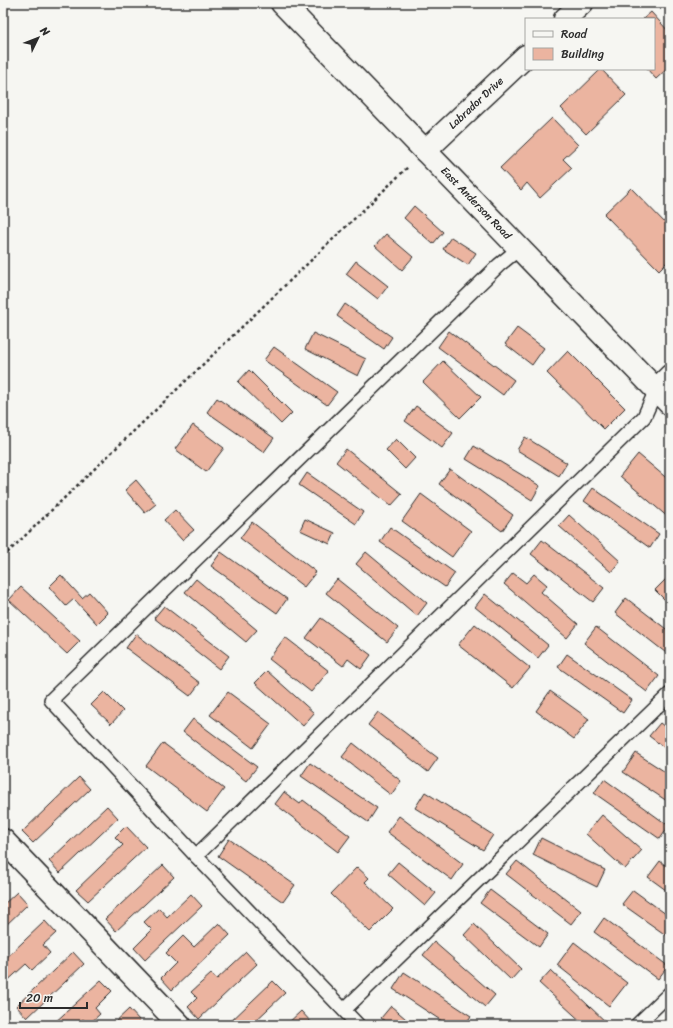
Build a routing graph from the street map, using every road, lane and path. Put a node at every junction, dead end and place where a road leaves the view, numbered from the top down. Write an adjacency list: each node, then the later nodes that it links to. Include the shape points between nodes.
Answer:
1 (282, 3): 5 (street, East Anderson Road)
2 (582, 3): 3 (street)
3 (566, 18)
4 (525, 57): 5 (street, Labrador Drive)
5 (425, 151): 6 (street, East Anderson Road); 8 (path)
6 (520, 248): 7 (street, East Anderson Road); 11 (lane, via 499,265 51,700)
7 (665, 390): 11 (lane, via 644,417)
8 (3, 558)
9 (670, 694): 13 (lane)
10 (3, 840): 14 (street)
11 (196, 856): 13 (lane)
12 (670, 993): 16 (lane)
13 (344, 1010): 15 (lane)
14 (180, 1025)
15 (358, 1025)
16 (637, 1025)

